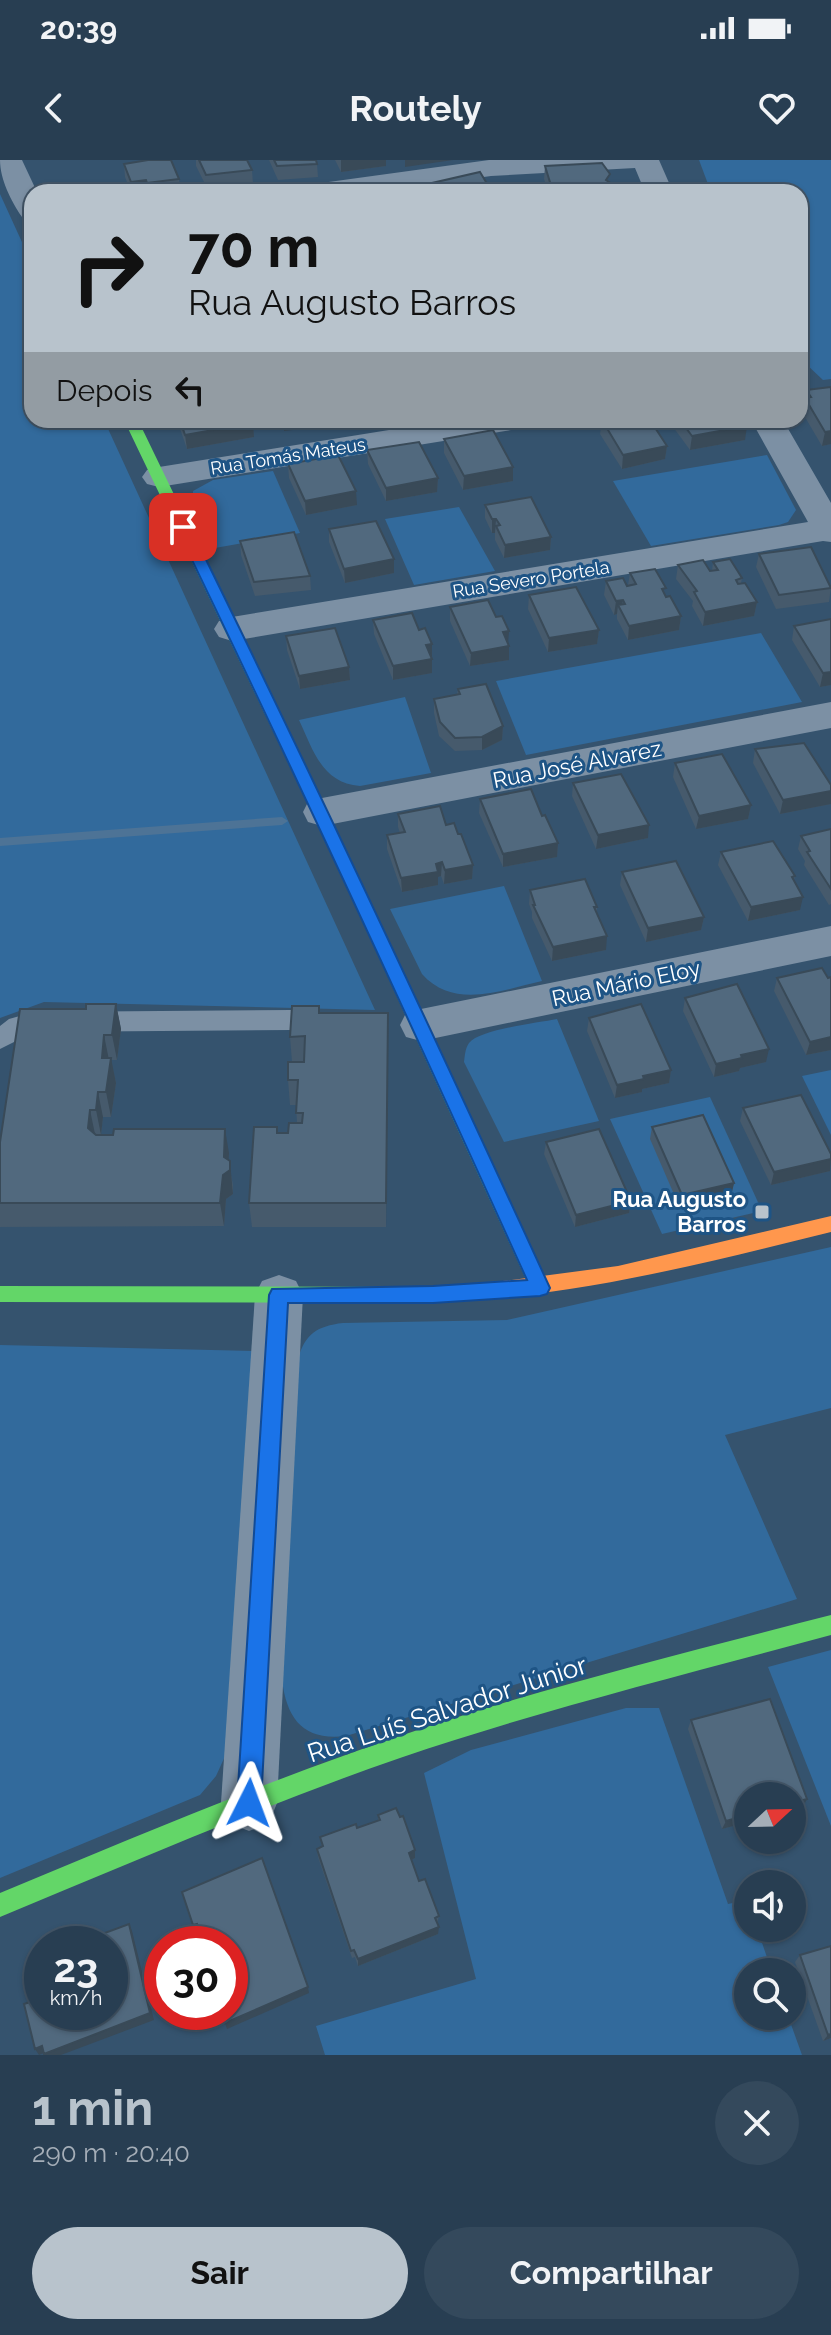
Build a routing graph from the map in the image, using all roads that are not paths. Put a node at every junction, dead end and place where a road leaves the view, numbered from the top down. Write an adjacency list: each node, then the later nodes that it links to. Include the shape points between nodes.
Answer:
1 (8, 160): 6 (street)
2 (639, 160): 4 (street, via 491,168)
3 (645, 160): 5 (street)
4 (373, 184)
5 (656, 184)
6 (24, 194)
7 (135, 428): 10 (street)
8 (462, 428): 10 (street, Rua Tomás Mateus)
9 (772, 428): 11 (street)
10 (159, 477): 12 (street)
11 (830, 530): 12 (street, Rua Severo Portela)
12 (232, 629): 14 (street)
13 (831, 715): 14 (street, Rua José Alvarez)
14 (322, 812): 17 (street)
15 (831, 941): 17 (street, Rua Mário Eloy)
16 (291, 1020): 18 (lane, via 34,1022)
17 (421, 1025): 20 (street)
18 (0, 1039)
19 (831, 1224): 20 (street)
20 (540, 1288): 22 (street, via 433,1295)
21 (0, 1294): 22 (street)
22 (279, 1295): 24 (street)
23 (831, 1625): 24 (street, Rua Luís Salvador Júnior, via 565,1695 399,1747)
24 (249, 1803): 25 (street, Rua Luís Salvador Júnior)
25 (0, 1905)

